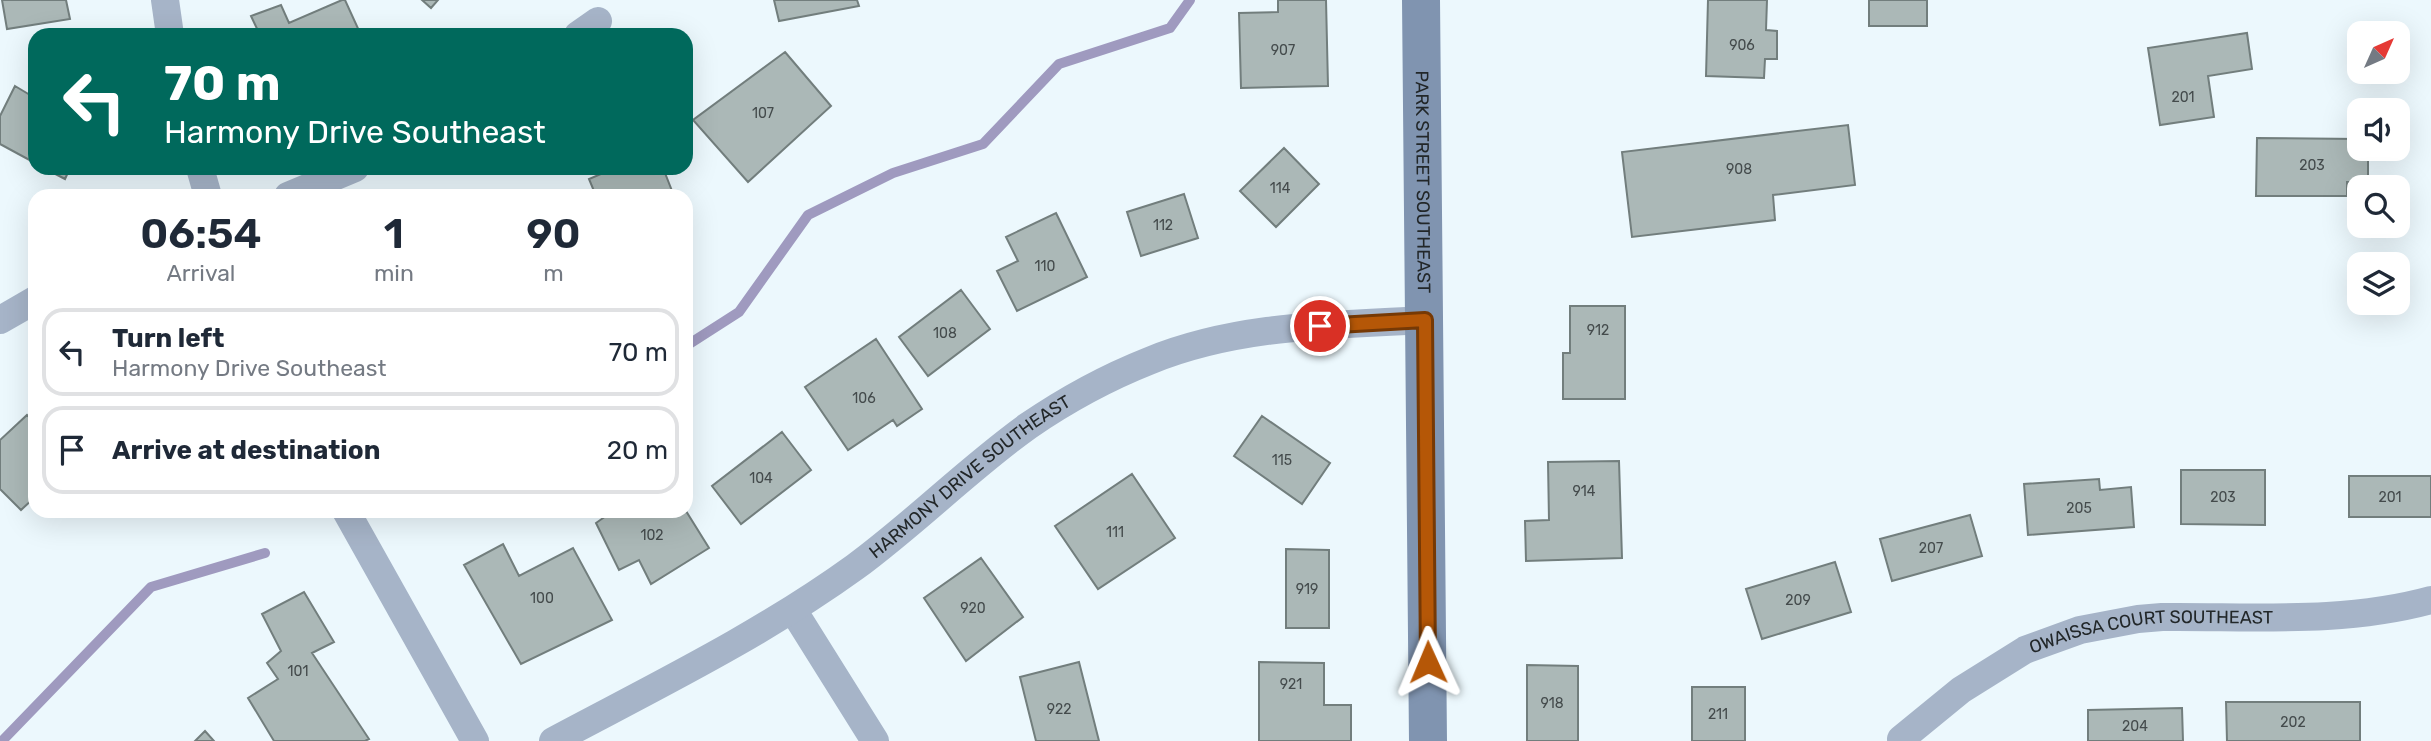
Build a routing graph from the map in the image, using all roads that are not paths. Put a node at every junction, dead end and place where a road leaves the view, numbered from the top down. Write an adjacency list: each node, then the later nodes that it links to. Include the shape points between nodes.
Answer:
1 (165, 0): 3 (street)
2 (1421, 0): 8 (main road, PARK STREET SOUTHEAST)
3 (169, 28)
4 (338, 175): 5 (street)
5 (305, 189)
6 (28, 304): 7 (street)
7 (0, 320)
8 (1425, 320): 11 (street, HARMONY DRIVE SOUTHEAST, via 1270,330 1209,341 1150,360 1087,389 1027,427 857,565); 16 (main road, PARK STREET SOUTHEAST)
9 (350, 518): 13 (street)
10 (2431, 600): 12 (street, OWAISSA COURT SOUTHEAST, via 2353,615 2162,617 2080,630 2025,650 1961,690)
11 (793, 610): 14 (street, HARMONY DRIVE SOUTHEAST); 15 (street)
12 (1901, 739)
13 (475, 741)
14 (553, 741)
15 (875, 741)
16 (1428, 741)

